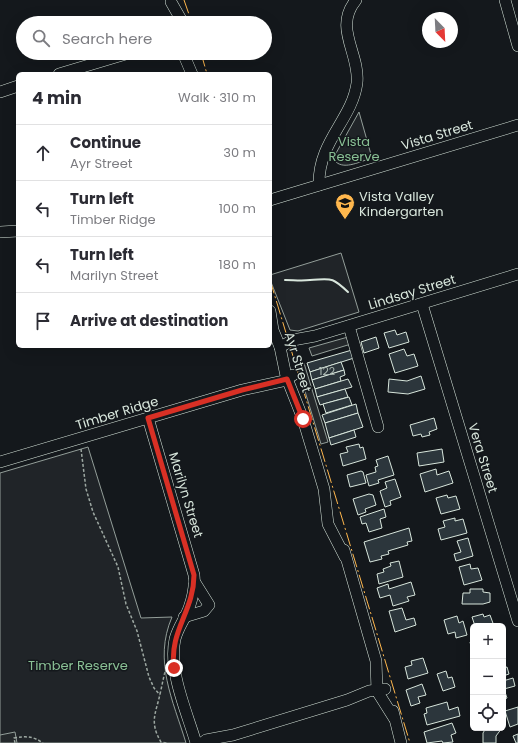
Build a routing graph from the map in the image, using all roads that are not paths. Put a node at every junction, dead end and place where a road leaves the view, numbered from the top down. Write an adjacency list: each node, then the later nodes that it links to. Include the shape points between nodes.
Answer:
1 (356, 0): 16 (street, via 348,15 346,27 356,70 356,89 325,148)
2 (505, 0): 6 (street)
3 (171, 1): 4 (street); 5 (street)
4 (173, 16)
5 (179, 16)
6 (518, 46)
7 (106, 60): 10 (street)
8 (187, 60): 11 (street)
9 (192, 60): 12 (street)
10 (66, 72)
11 (192, 72)
12 (193, 72)
13 (16, 87): 14 (street)
14 (0, 92)
15 (518, 124): 16 (street, Vista Street)
16 (318, 185): 17 (street, Vista Street)
17 (272, 200)
18 (0, 232): 19 (street)
19 (16, 232)
20 (518, 274): 21 (street, Lindsay Street)
21 (422, 304): 23 (street, Lindsay Street); 31 (street, Vera Street)
22 (272, 323): 24 (street, Ayr Street, via 273,330)
23 (349, 326): 24 (street, Lindsay Street); 27 (street)
24 (285, 346): 25 (street, Ayr Street)
25 (289, 376): 26 (street, Timber Ridge); 32 (street, Ayr Street, via 324,489 328,524 345,557 376,661 384,675)
26 (148, 418): 28 (street, Timber Ridge); 29 (street, Marilyn Street, via 193,568)
27 (378, 427)
28 (0, 462)
29 (194, 581): 30 (street, Marilyn Street, via 192,599); 30 (street, Marilyn Street, via 209,605 204,610)
30 (184, 617): 34 (street, Marilyn Street, via 175,638 173,660)
31 (518, 621)
32 (380, 690): 33 (street, via 362,698 347,700); 37 (street, Ayr Street, via 391,701)
33 (233, 735): 35 (street); 36 (street)
34 (196, 743)
35 (202, 743)
36 (215, 743)
37 (401, 743)

